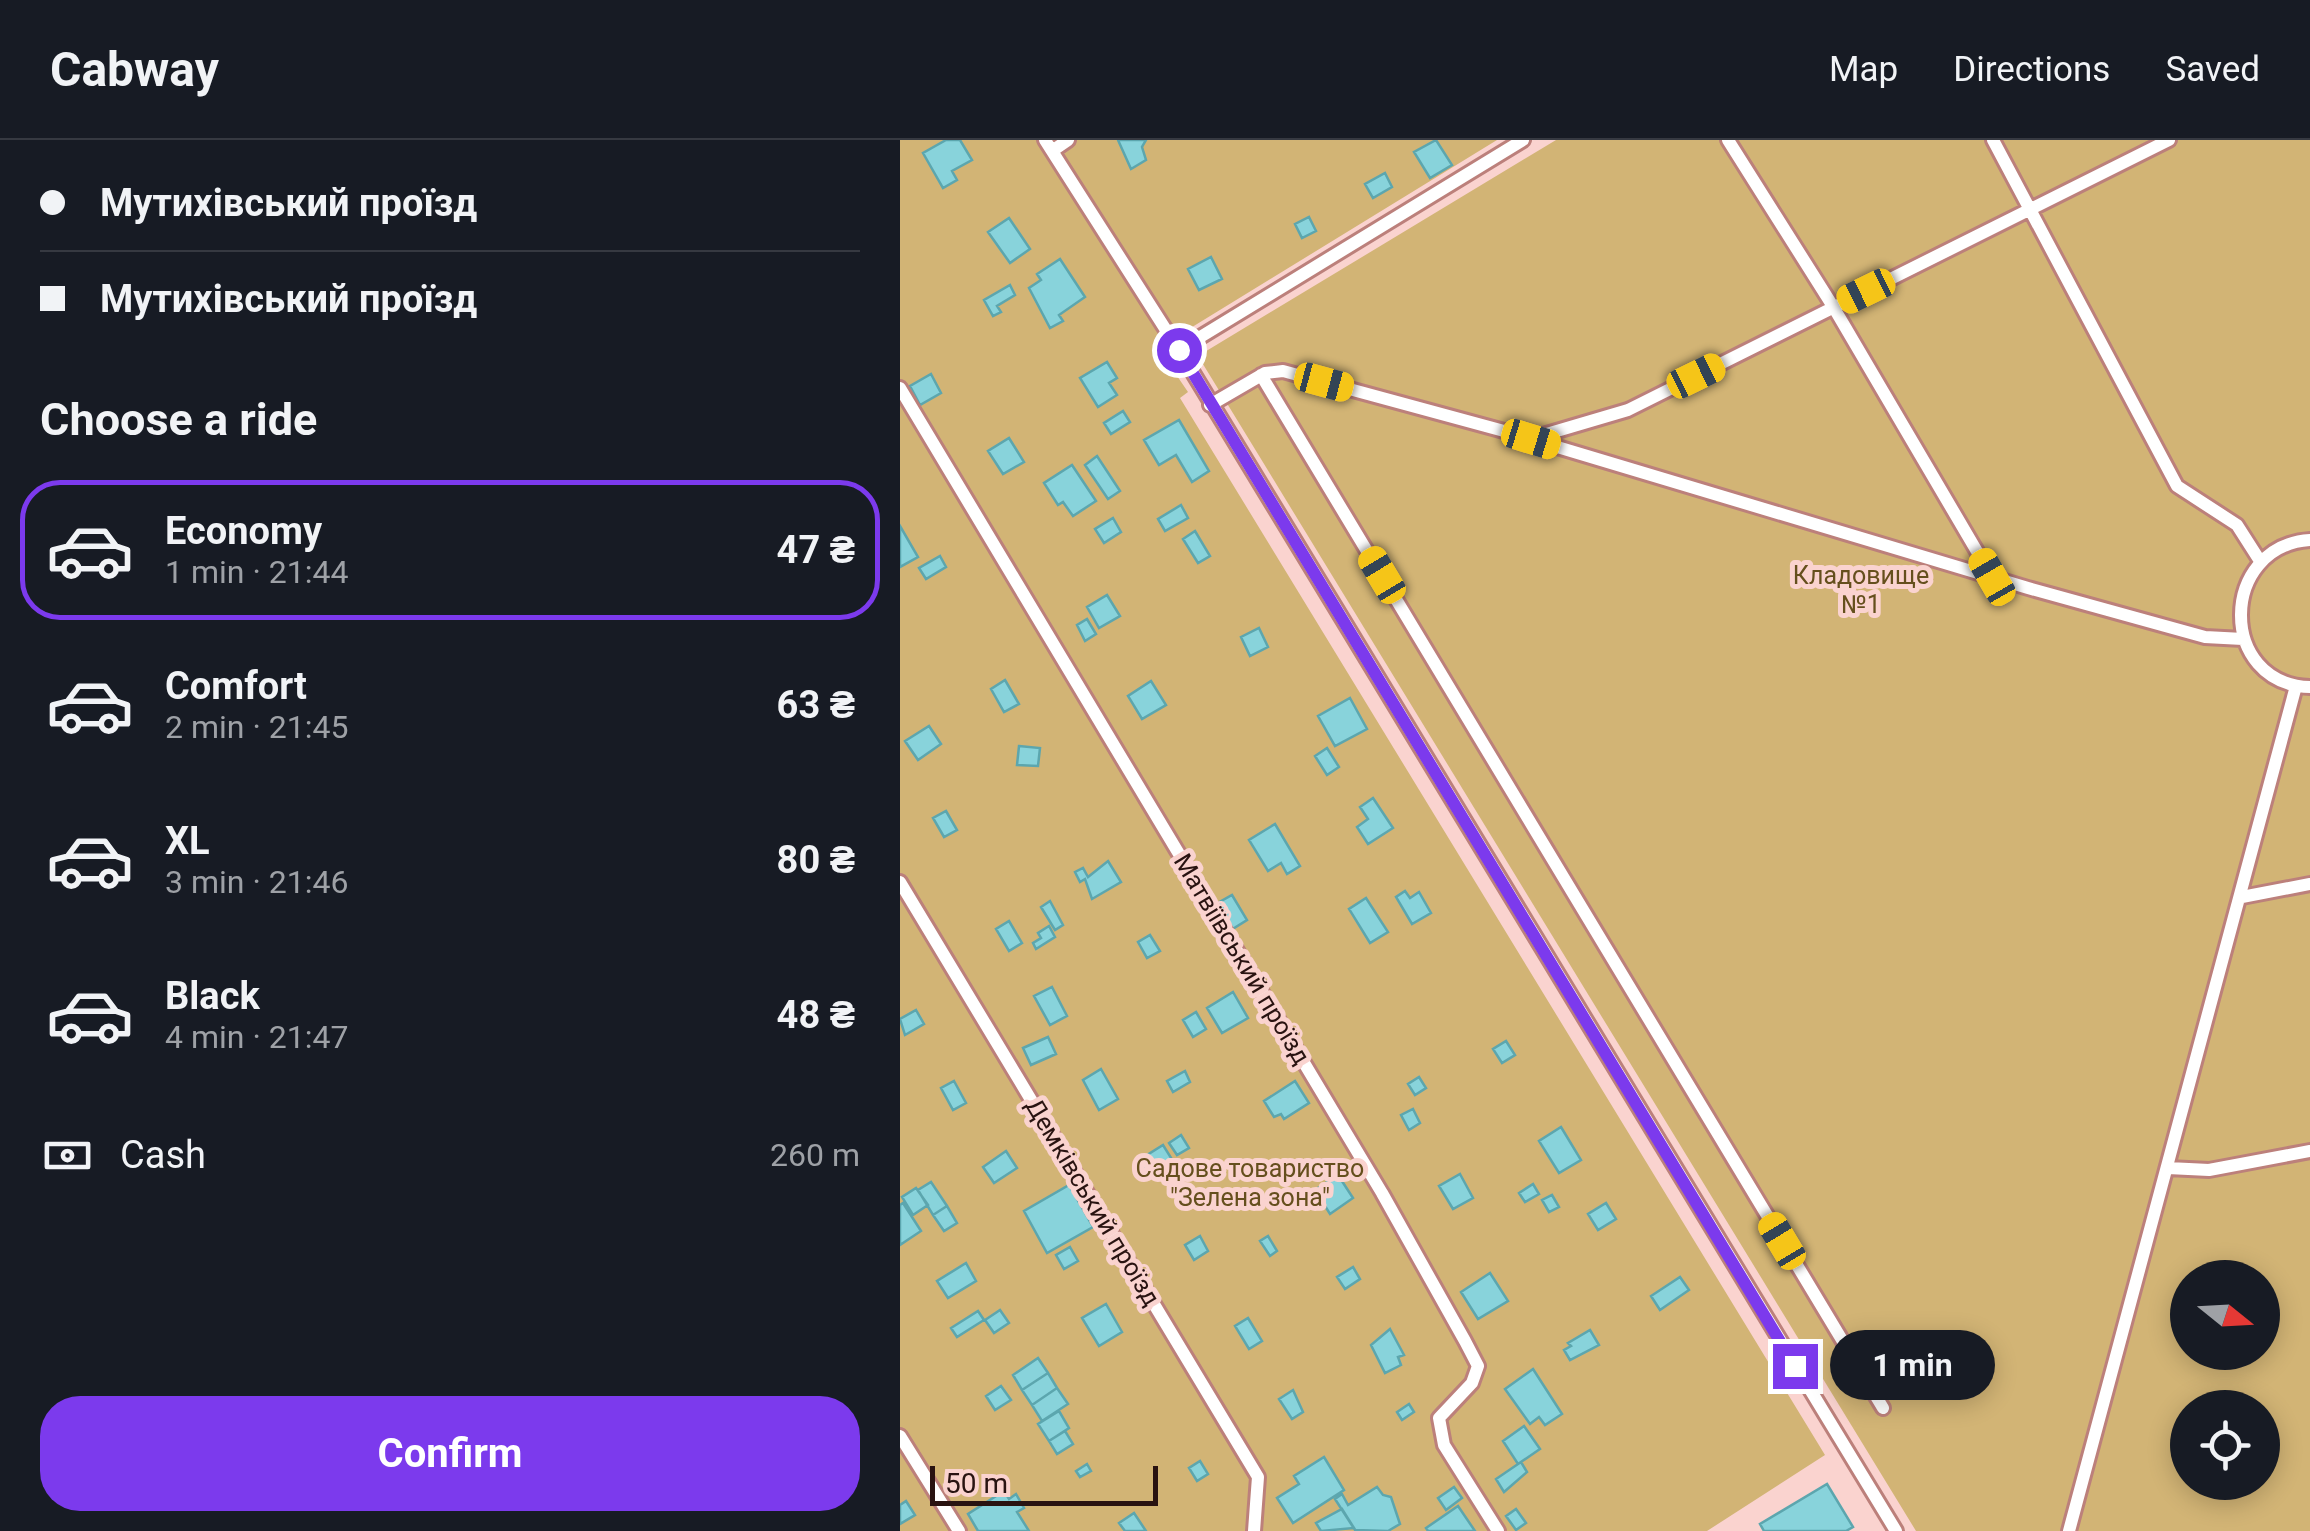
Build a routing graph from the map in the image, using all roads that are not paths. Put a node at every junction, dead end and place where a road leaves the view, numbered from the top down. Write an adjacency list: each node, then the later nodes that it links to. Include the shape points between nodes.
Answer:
1 (1068, 140): 6 (lane)
2 (1523, 140): 9 (lane)
3 (1728, 140): 8 (lane)
4 (1993, 140): 7 (lane)
5 (2168, 140): 7 (lane)
6 (1048, 145): 9 (lane)
7 (2031, 210): 8 (lane); 15 (lane, via 2178,486 2237,525)
8 (1834, 308): 13 (lane, via 1628,410); 16 (lane)
9 (1179, 350): 12 (lane)
10 (1261, 375): 12 (lane); 13 (lane, via 1294,374); 24 (lane)
11 (900, 388): 28 (lane, Матвіївський проїзд, via 1465,1341 1478,1366 1439,1418 1441,1432)
12 (1210, 405): 29 (lane)
13 (1531, 439): 16 (lane)
14 (2310, 540): 15 (lane, via 2277,548)
15 (2260, 561): 17 (lane, via 2240,598)
16 (1992, 577): 17 (lane, via 2206,636)
17 (2243, 639): 18 (lane, via 2268,673)
18 (2303, 687): 21 (lane)
19 (900, 882): 27 (lane, Демківський проїзд, via 1258,1476)
20 (2310, 884): 21 (lane)
21 (2242, 897): 23 (lane)
22 (2310, 1151): 23 (lane, via 2209,1170)
23 (2168, 1168): 30 (lane)
24 (1882, 1408)
25 (900, 1436): 26 (lane)
26 (959, 1531)
27 (1254, 1531)
28 (1498, 1531)
29 (1896, 1531)
30 (2069, 1531)

